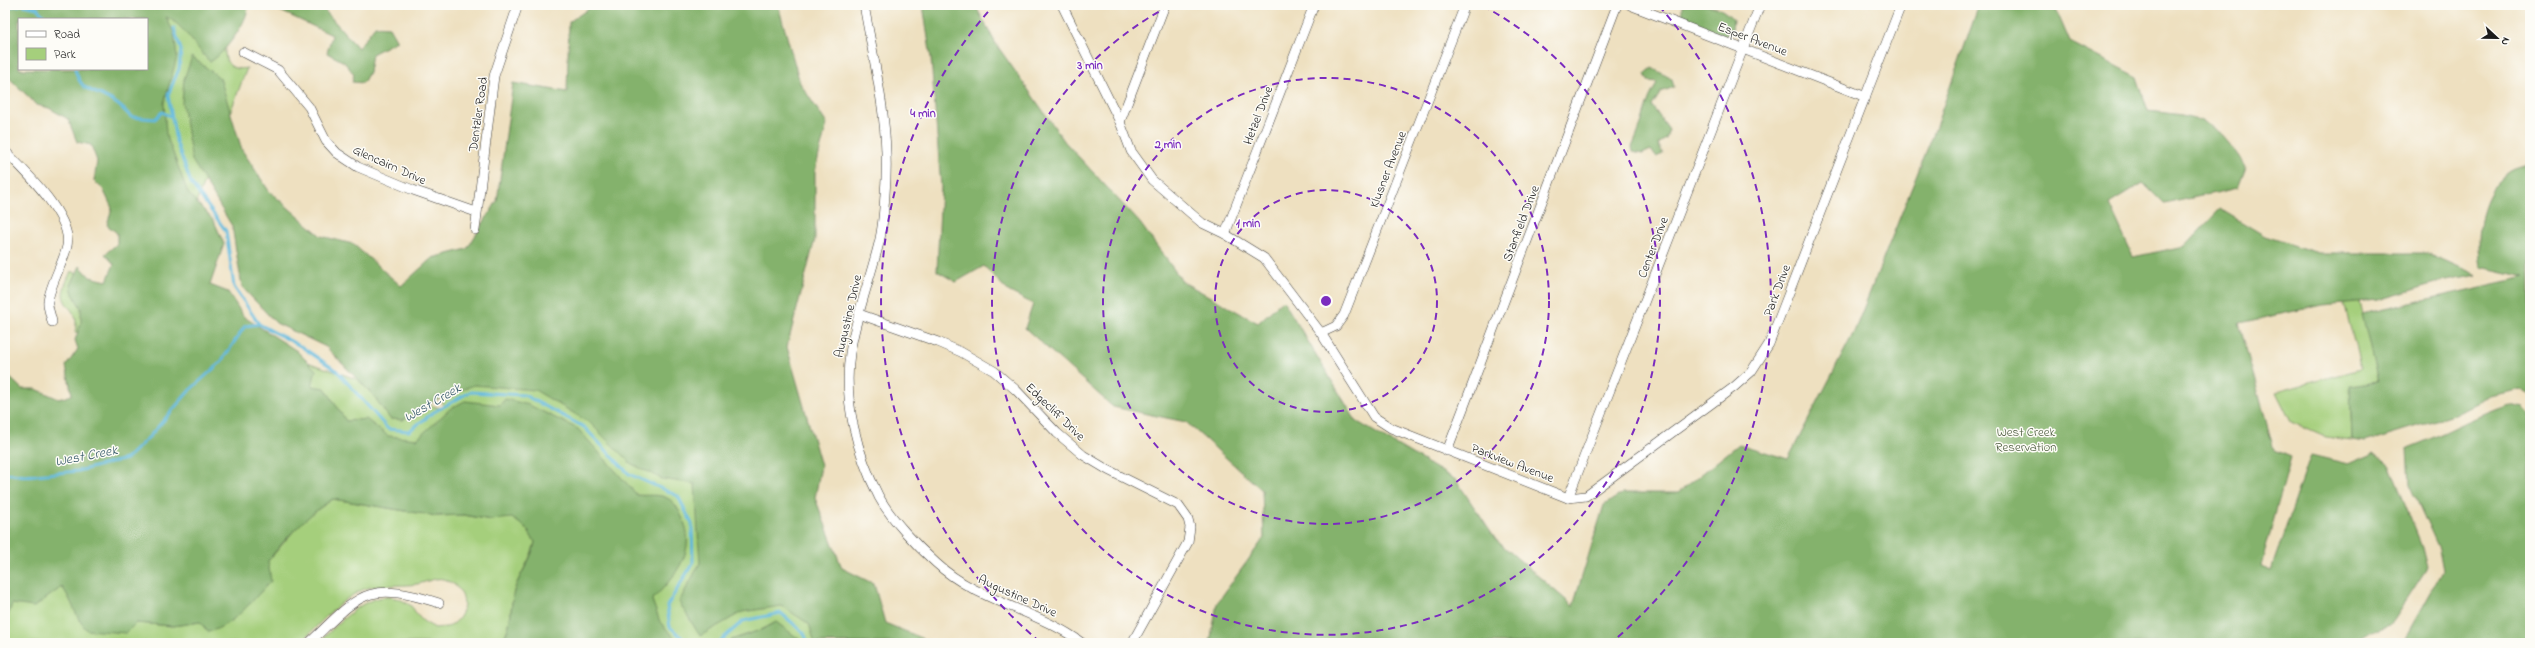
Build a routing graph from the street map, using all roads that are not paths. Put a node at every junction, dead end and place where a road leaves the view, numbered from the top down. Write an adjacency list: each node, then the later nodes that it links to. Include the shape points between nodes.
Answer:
1 (507, 5): 11 (street)
2 (864, 5): 20 (street, Augustine Drive, via 880,93 886,165 880,240)
3 (1062, 5): 15 (street, Parkview Avenue)
4 (1165, 5): 15 (street)
5 (1314, 5): 19 (street, Hetzel Drive)
6 (1466, 5): 22 (street, Klusner Avenue, via 1344,315 1336,326)
7 (1617, 5): 23 (street, Stanfield Drive)
8 (1630, 5): 12 (street, Esper Avenue)
9 (1760, 5): 12 (street, Center Drive)
10 (1901, 5): 14 (street, Park Drive)
11 (517, 7): 17 (street, Dentzler Road, via 494,76)
12 (1744, 48): 14 (street, Esper Avenue); 24 (street, Center Drive)
13 (243, 52): 17 (street, Glencairn Drive, via 278,70 309,107 326,141 337,153 358,167)
14 (1866, 97): 24 (street, Park Drive, via 1769,344 1751,372 1586,496)
15 (1120, 122): 19 (street, Parkview Avenue, via 1131,151 1152,180 1202,223)
16 (5, 151): 21 (street, via 37,184 56,210 64,228 67,244 48,302)
17 (476, 212): 18 (street, Dentzler Road)
18 (475, 230)
19 (1225, 234): 22 (street, Parkview Avenue, via 1264,258)
20 (859, 314): 27 (street, Augustine Drive, via 850,352 847,380 858,444 880,498 907,533 937,565 976,592 1065,630); 28 (street, Edgecliff Drive, via 938,342 975,360 1016,390 1057,433 1083,455 1171,500 1184,512 1190,528 1186,549)
21 (52, 322)
22 (1321, 333): 23 (street, Parkview Avenue, via 1374,417 1391,428)
23 (1447, 451): 24 (street, Parkview Avenue)
24 (1568, 498)
25 (439, 603): 26 (street, via 397,592 373,592 356,599)
26 (308, 643)
27 (1082, 643)
28 (1132, 643)

